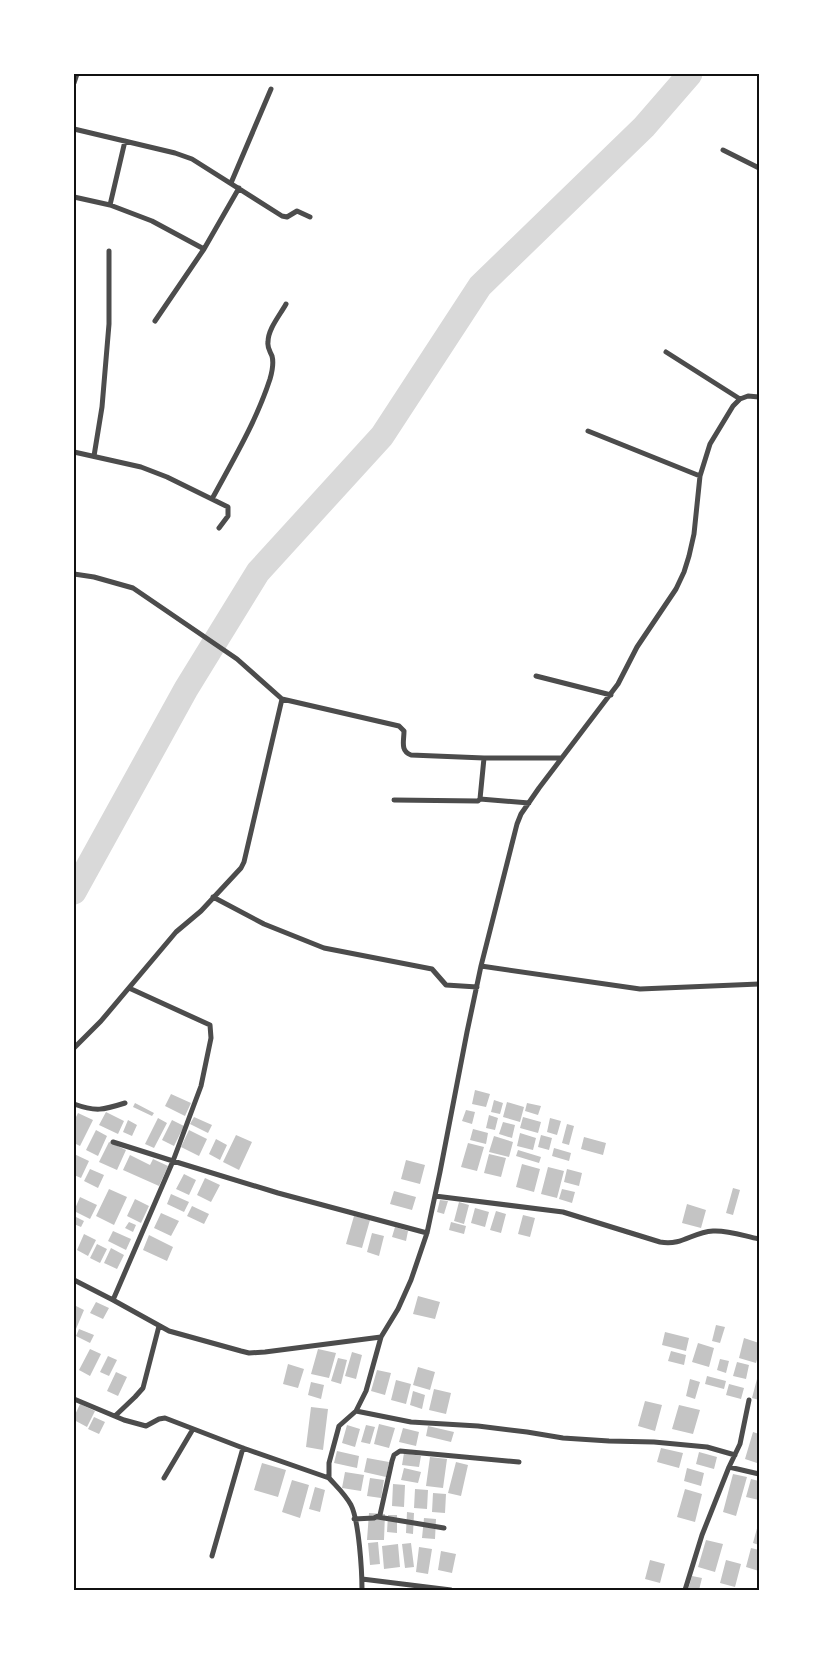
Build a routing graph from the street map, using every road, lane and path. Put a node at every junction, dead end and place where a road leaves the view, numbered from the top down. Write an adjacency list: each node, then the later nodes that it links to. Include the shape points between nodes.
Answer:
1 (77, 74): 2 (street)
2 (74, 83)
3 (271, 89): 8 (street)
4 (74, 129): 5 (street)
5 (125, 141): 8 (street, via 192,158); 11 (street)
6 (723, 150): 7 (street)
7 (759, 168)
8 (231, 183): 9 (street)
9 (239, 188): 12 (street, via 282,216 287,217 297,211); 13 (street)
10 (74, 197): 11 (street)
11 (110, 205): 13 (street, via 152,221)
12 (310, 218)
13 (204, 249): 16 (street)
14 (109, 251): 22 (street, via 109,324)
15 (286, 304): 24 (street, via 268,338 273,366 258,411)
16 (155, 321)
17 (666, 352): 19 (street)
18 (759, 397): 19 (street)
19 (740, 398): 23 (street, via 710,444)
20 (588, 431): 23 (street)
21 (74, 452): 22 (street)
22 (94, 456): 24 (street, via 141,466)
23 (700, 476): 28 (street, via 694,534 684,572 636,647)
24 (212, 499): 25 (street, via 229,510)
25 (219, 528)
26 (74, 574): 29 (street, via 133,588 237,659)
27 (536, 676): 28 (street)
28 (611, 695): 31 (street)
29 (282, 699): 30 (street, via 399,726 404,731 403,750 411,755); 35 (street, via 244,862)
30 (484, 758): 31 (street); 32 (street)
31 (561, 758): 34 (street)
32 (480, 799): 33 (street, via 474,802); 34 (street)
33 (394, 800)
34 (529, 803): 36 (street, via 517,824)
35 (213, 897): 38 (street, via 264,924 324,948 432,970 449,986); 39 (street, via 176,932)
36 (481, 966): 37 (street, via 640,989); 38 (street)
37 (759, 984)
38 (477, 987): 45 (street)
39 (129, 988): 40 (street); 44 (street, via 211,1028 200,1086)
40 (74, 1048)
41 (125, 1103): 42 (street, via 97,1110)
42 (74, 1104)
43 (113, 1142): 44 (street)
44 (173, 1161): 46 (street); 49 (street)
45 (435, 1196): 46 (street); 47 (street, via 564,1212 670,1244 713,1231)
46 (427, 1233): 51 (street, via 411,1280)
47 (759, 1239)
48 (74, 1280): 49 (street)
49 (113, 1300): 50 (street)
50 (159, 1326): 51 (street, via 178,1335 249,1353); 55 (street, via 143,1388)
51 (381, 1337): 54 (street, via 366,1391)
52 (74, 1399): 55 (street)
53 (749, 1400): 58 (street, via 744,1432)
54 (356, 1411): 58 (street, via 411,1422 494,1428 563,1438 707,1446); 63 (street, via 338,1426 329,1462)
55 (116, 1416): 56 (street, via 146,1426 163,1418)
56 (193, 1429): 57 (street); 62 (street)
57 (243, 1448): 63 (street); 67 (street)
58 (735, 1455): 60 (street)
59 (519, 1462): 64 (street, via 400,1451 392,1461 382,1512)
60 (729, 1467): 61 (street); 71 (street, via 702,1535)
61 (759, 1474)
62 (164, 1478)
63 (329, 1478): 65 (street, via 345,1495)
64 (378, 1517): 65 (street); 66 (street)
65 (354, 1519): 68 (street)
66 (444, 1528)
67 (212, 1556)
68 (362, 1579): 69 (street); 70 (street)
69 (362, 1590)
70 (452, 1590)
71 (685, 1590)

